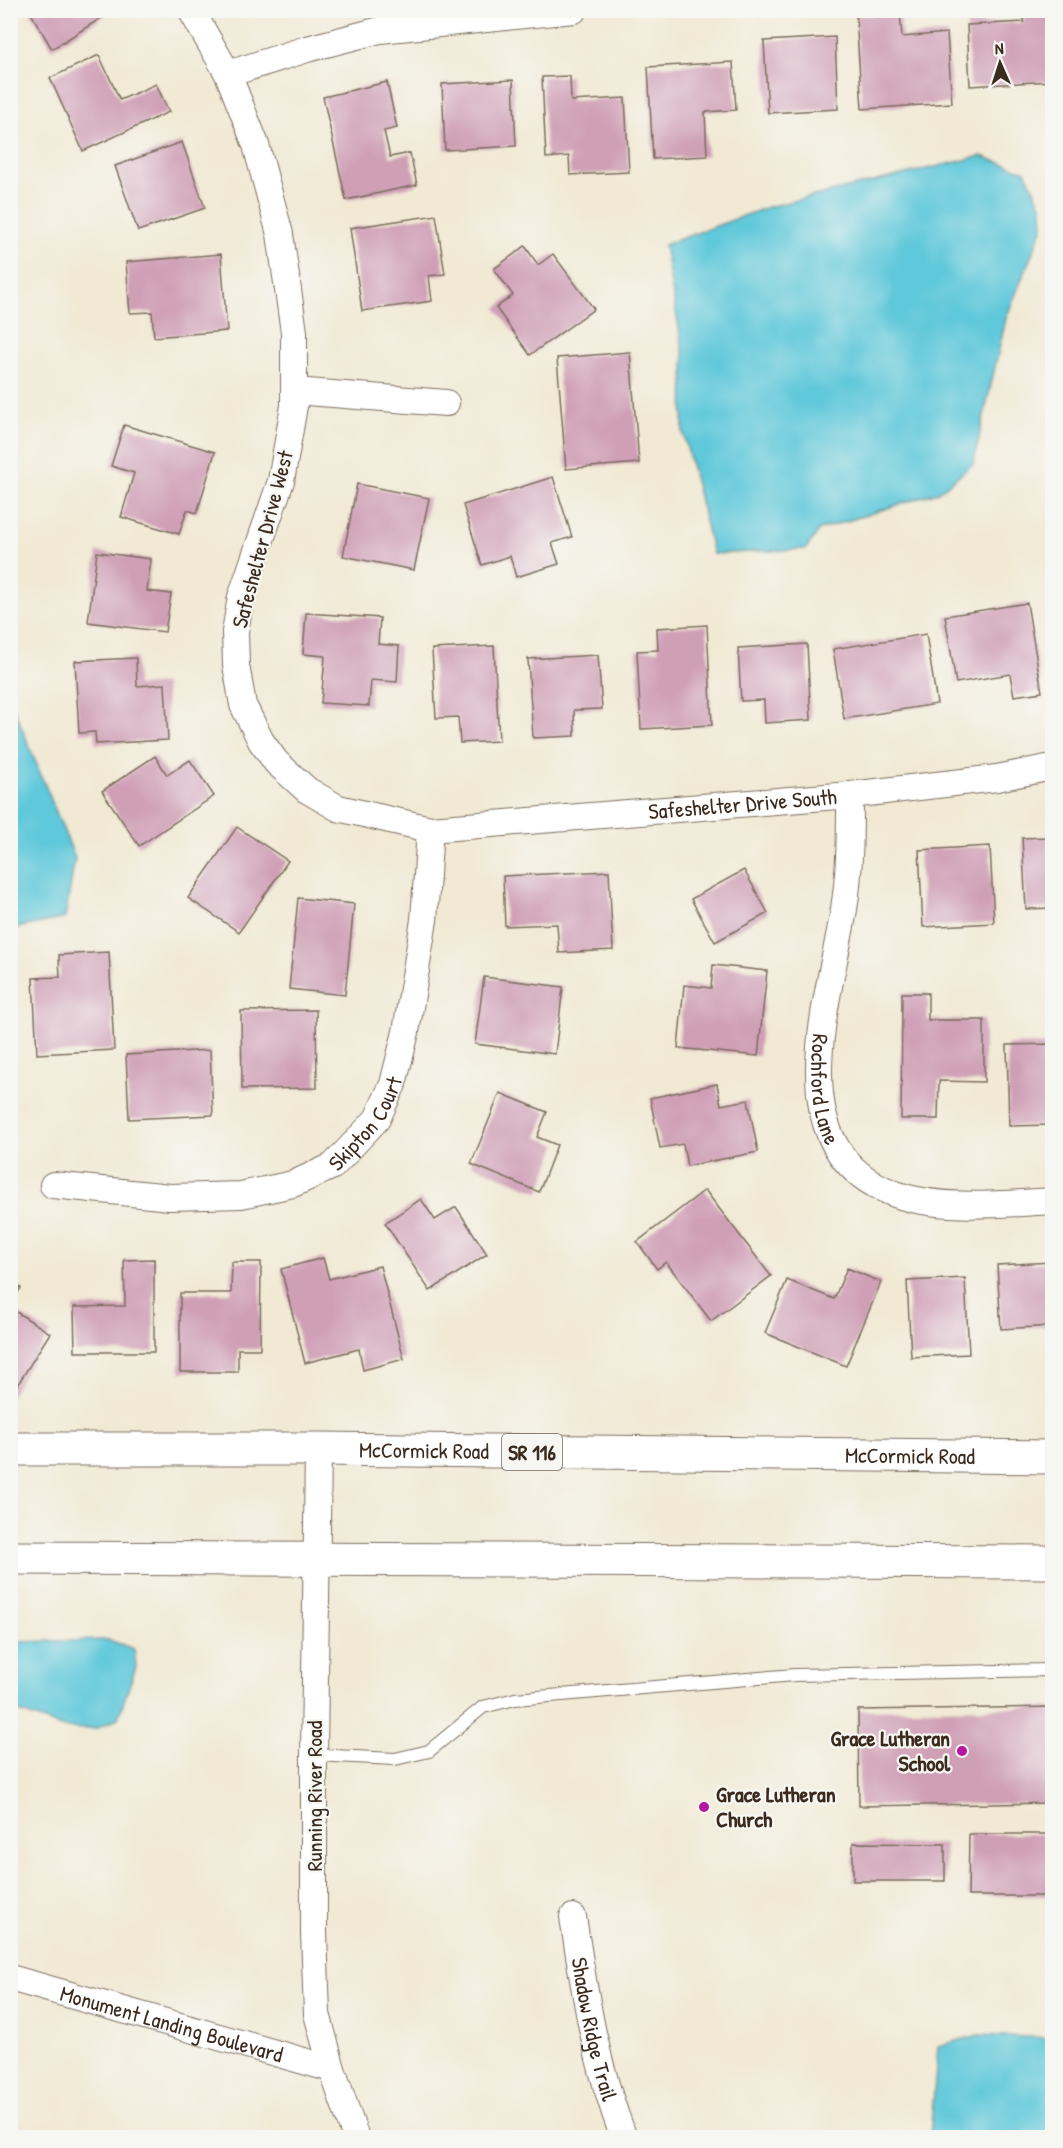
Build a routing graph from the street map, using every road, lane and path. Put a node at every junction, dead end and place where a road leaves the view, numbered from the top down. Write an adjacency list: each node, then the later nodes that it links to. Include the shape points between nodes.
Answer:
1 (191, 10): 3 (street, Safeshelter Drive West)
2 (574, 10): 3 (street, via 380,30)
3 (228, 74): 4 (street, Safeshelter Drive West, via 256,145 280,234 294,332)
4 (295, 391): 5 (street); 8 (street, Safeshelter Drive West, via 281,481 241,597 235,632 243,705 276,762 307,790 338,808)
5 (446, 404)
6 (1053, 767): 7 (street, Safeshelter Drive South, via 997,778)
7 (850, 795): 8 (street, Safeshelter Drive South); 10 (street, Rochford Lane, via 850,851 844,906 819,1054 818,1088 831,1140 868,1180 890,1192 932,1203)
8 (430, 829): 9 (street, Skipton Court, via 424,920 406,1032 393,1084 377,1119 333,1166 293,1184 242,1195 170,1197)
9 (53, 1185)
10 (1053, 1201)
11 (10, 1449): 12 (main road, McCormick Road / SR 116)
12 (318, 1449): 13 (main road, McCormick Road / SR 116); 15 (street, Running River Road)
13 (1053, 1457)
14 (10, 1558): 15 (main road)
15 (317, 1558): 16 (main road); 18 (street, Running River Road)
16 (1053, 1562)
17 (1053, 1670): 18 (lane, via 794,1675 515,1699 483,1707 429,1751 395,1759)
18 (314, 1755): 21 (street, Running River Road, via 317,2014)
19 (573, 1917): 23 (street, Shadow Ridge Trail, via 587,2014 605,2089)
20 (10, 1978): 21 (street, Monument Landing Boulevard)
21 (332, 2069): 22 (street, Running River Road)
22 (356, 2138)
23 (624, 2138)

